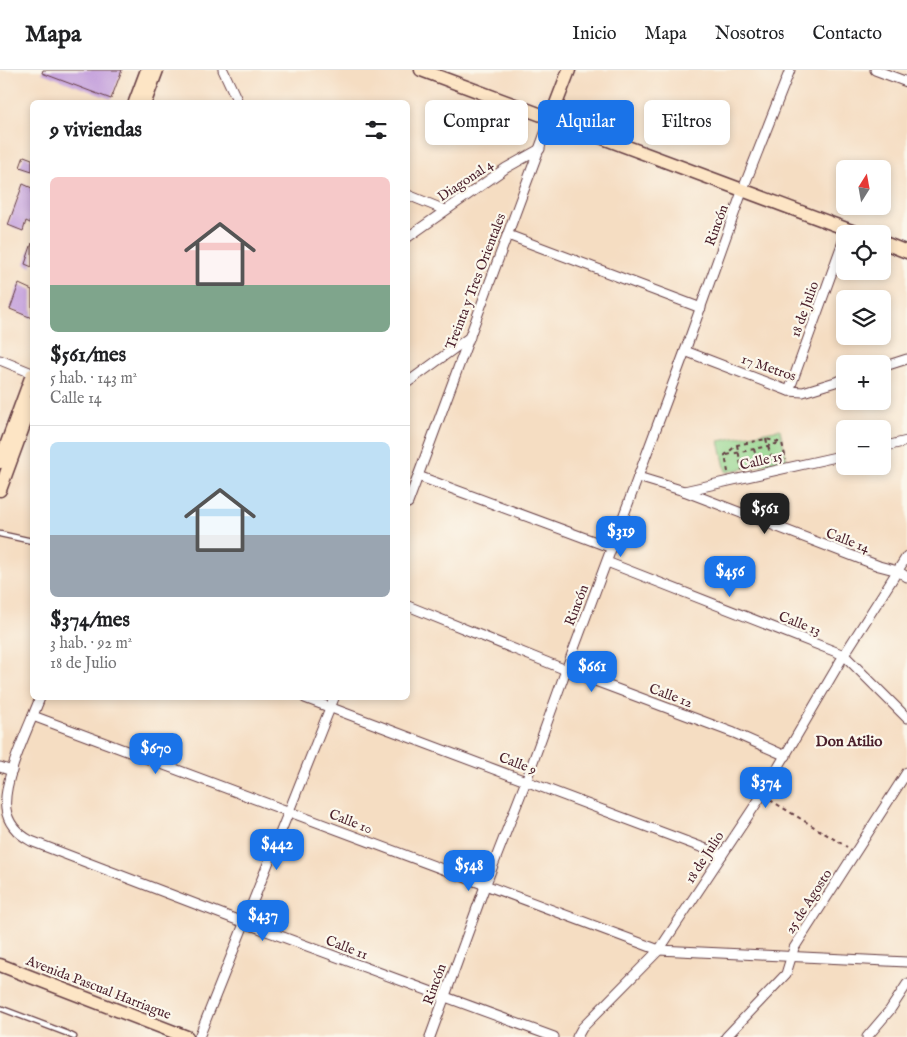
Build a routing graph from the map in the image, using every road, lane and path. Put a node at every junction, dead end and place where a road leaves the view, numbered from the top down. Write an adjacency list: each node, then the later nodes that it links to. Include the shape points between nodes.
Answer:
1 (147, 70): 9 (street)
2 (157, 70): 10 (street)
3 (223, 70): 11 (street)
4 (421, 70): 13 (street)
5 (569, 70): 12 (street, Treinta y Tres Orientales)
6 (790, 70): 17 (street, Rincón)
7 (875, 70): 8 (street)
8 (907, 82)
9 (136, 100)
10 (146, 100)
11 (237, 100)
12 (558, 100)
13 (538, 112)
14 (541, 145): 16 (street, Treinta y Tres Orientales)
15 (626, 145): 17 (street)
16 (540, 149): 19 (street, Diagonal 4); 21 (street, Treinta y Tres Orientales)
17 (743, 189): 20 (street); 26 (street, Rincón)
18 (410, 196): 19 (street)
19 (445, 210): 22 (street, Diagonal 4)
20 (836, 227)
21 (508, 235): 26 (street); 27 (street, Treinta y Tres Orientales)
22 (410, 236)
23 (891, 246): 24 (street)
24 (907, 252)
25 (836, 269): 36 (street, 18 de Julio)
26 (701, 308): 28 (street, Rincón)
27 (470, 337): 34 (street); 52 (street, Treinta y Tres Orientales)
28 (685, 351): 36 (street, 17 Metros); 53 (street, Rincón)
29 (907, 359): 31 (street)
30 (0, 360): 32 (street)
31 (891, 364)
32 (30, 373)
33 (30, 380): 48 (street)
34 (410, 381)
35 (836, 382): 36 (street, 17 Metros, via 803,392)
36 (789, 391)
37 (30, 408): 56 (street)
38 (766, 439): 40 (path); 41 (path); 43 (path)
39 (907, 441): 42 (street)
40 (782, 443): 43 (path); 49 (path)
41 (738, 445): 45 (path); 46 (path)
42 (891, 445)
43 (768, 446): 44 (path); 50 (path)
44 (754, 449): 45 (path); 51 (path)
45 (739, 452): 46 (path); 54 (path)
46 (725, 456): 55 (path)
47 (836, 457): 49 (street, Calle 15)
48 (0, 462)
49 (788, 468): 50 (street, Calle 15)
50 (775, 471): 51 (street, Calle 15)
51 (760, 474): 54 (street, Calle 15)
52 (418, 476): 58 (street, Treinta y Tres Orientales); 61 (street)
53 (638, 477): 57 (street, Calle 14); 61 (street, Rincón)
54 (744, 478): 55 (street, Calle 15)
55 (729, 481): 57 (street, Calle 15)
56 (0, 490)
57 (684, 491): 64 (street, Calle 14)
58 (410, 497)
59 (0, 534): 60 (lane)
60 (30, 541)
61 (612, 548): 63 (street, Rincón)
62 (907, 556): 64 (street, 18 de Julio)
63 (606, 562): 67 (street, Calle 13); 68 (street, Rincón)
64 (898, 571): 65 (street, Calle 14); 67 (street, 18 de Julio)
65 (907, 577)
66 (410, 607): 68 (street, Calle 12)
67 (844, 656): 74 (street, Calle 13); 75 (street, 18 de Julio)
68 (566, 670): 75 (street, Calle 12); 79 (street, Rincón)
69 (39, 700): 73 (street)
70 (310, 700): 72 (street, Calle 9)
71 (333, 700): 72 (street)
72 (330, 708): 79 (street, Calle 9); 81 (street)
73 (33, 716): 77 (street); 81 (street, Calle 10)
74 (907, 718)
75 (786, 756): 80 (street, 18 de Julio)
76 (0, 767): 77 (street)
77 (12, 771): 85 (street, Calle 11, via 6,809 11,824 20,834)
78 (907, 772): 82 (street, 25 de Agosto)
79 (526, 781): 83 (street, Calle 9); 84 (street, Rincón)
80 (762, 795): 82 (path); 83 (street, 18 de Julio)
81 (288, 812): 84 (street, Calle 10); 85 (street)
82 (856, 852): 87 (street, 25 de Agosto)
83 (722, 855): 86 (street, 18 de Julio)
84 (485, 886): 86 (street, Calle 10); 91 (street, Rincón)
85 (245, 923): 91 (street, Calle 11); 95 (street)
86 (660, 950): 87 (street, Calle 10); 98 (street, 18 de Julio, via 582,1028)
87 (790, 957): 88 (street, Calle 10); 99 (street, 25 de Agosto, via 786,974)
88 (907, 962)
89 (0, 965): 94 (street, Avenida Pascual Harriague)
90 (907, 984): 100 (street)
91 (443, 998): 96 (street, Rincón); 97 (street, Calle 11)
92 (0, 1008): 93 (lane)
93 (74, 1037)
94 (187, 1037)
95 (199, 1037)
96 (430, 1037)
97 (554, 1037)
98 (577, 1037)
99 (726, 1037)
100 (867, 1037)

